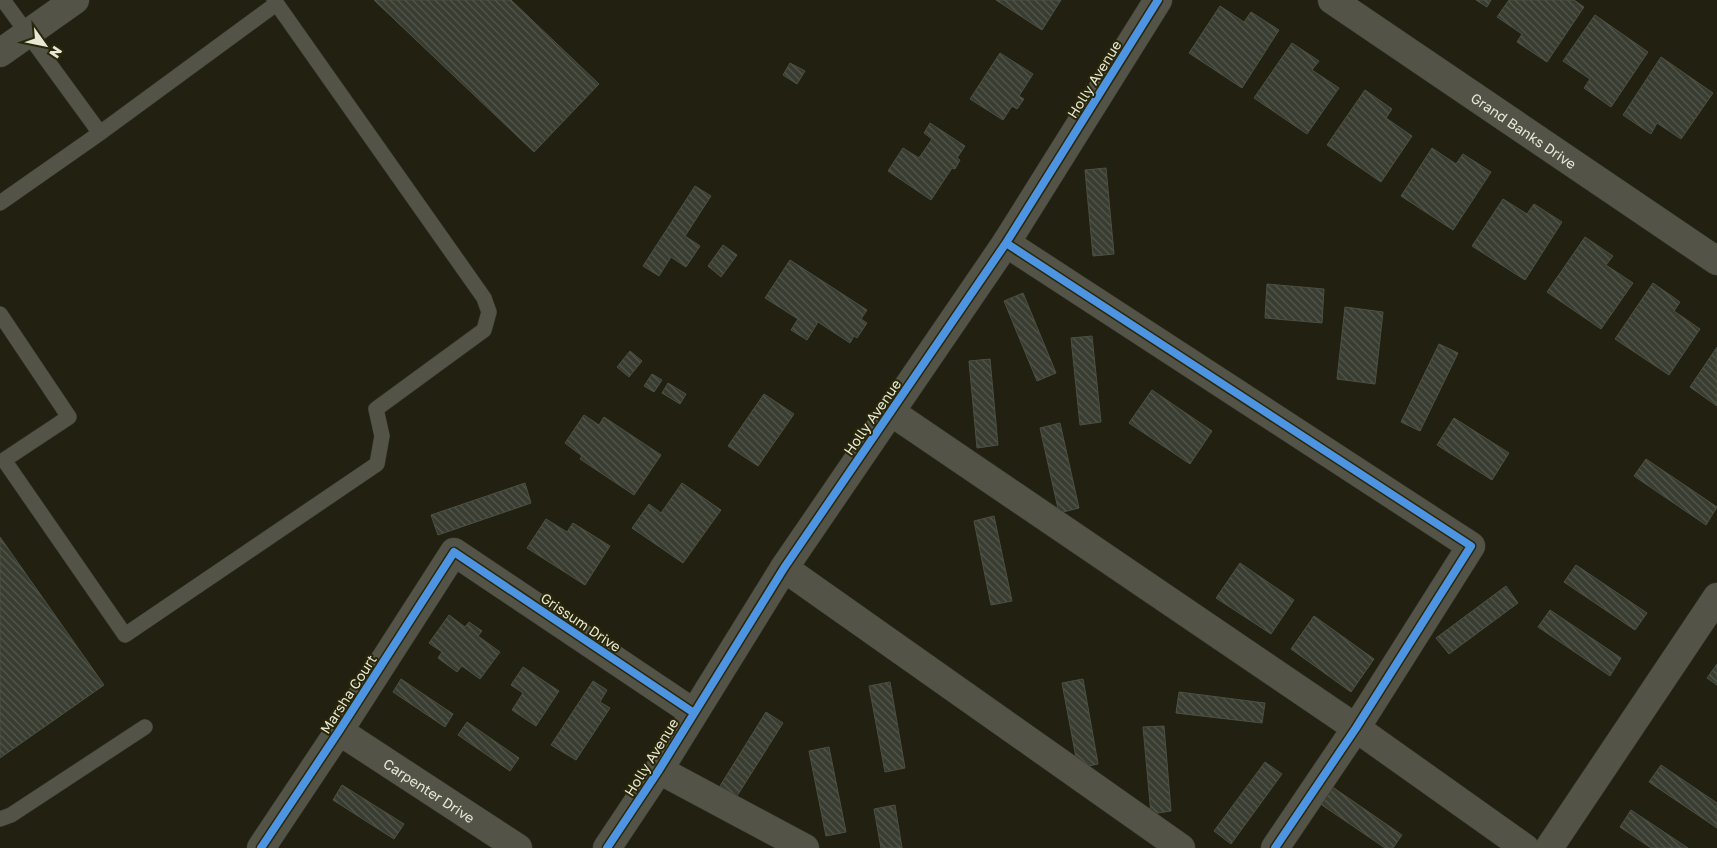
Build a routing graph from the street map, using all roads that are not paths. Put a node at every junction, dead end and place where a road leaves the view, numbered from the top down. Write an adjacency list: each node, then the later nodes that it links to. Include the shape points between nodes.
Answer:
1 (3, 0): 6 (lane)
2 (74, 0): 6 (street)
3 (1158, 0): 10 (street, Holly Avenue)
4 (1332, 0): 11 (street, Grand Banks Drive)
5 (275, 2): 8 (lane); 12 (lane, via 484,298 489,312 484,330 376,409 382,436 377,464 126,636 4,460 69,416)
6 (27, 34): 7 (street); 8 (lane)
7 (0, 53)
8 (100, 133): 9 (lane)
9 (0, 203)
10 (1006, 243): 13 (street, Holly Avenue); 19 (street, via 1471,546)
11 (1717, 261)
12 (0, 314)
13 (891, 412): 15 (street, Holly Avenue); 19 (street)
14 (454, 552): 17 (street, Grissum Drive); 20 (street, Marsha Court)
15 (784, 568): 17 (street, Holly Avenue); 27 (street)
16 (1717, 597): 30 (street)
17 (694, 713): 21 (street, Holly Avenue)
18 (145, 727): 22 (lane, via 11,815)
19 (1356, 728): 28 (street); 29 (street)
20 (339, 731): 23 (street, Marsha Court); 24 (street, Carpenter Drive)
21 (659, 770): 25 (street, Holly Avenue); 26 (street)
22 (0, 818)
23 (261, 848)
24 (518, 848)
25 (607, 848)
26 (805, 848)
27 (1181, 848)
28 (1275, 848)
29 (1525, 848)
30 (1549, 848)

